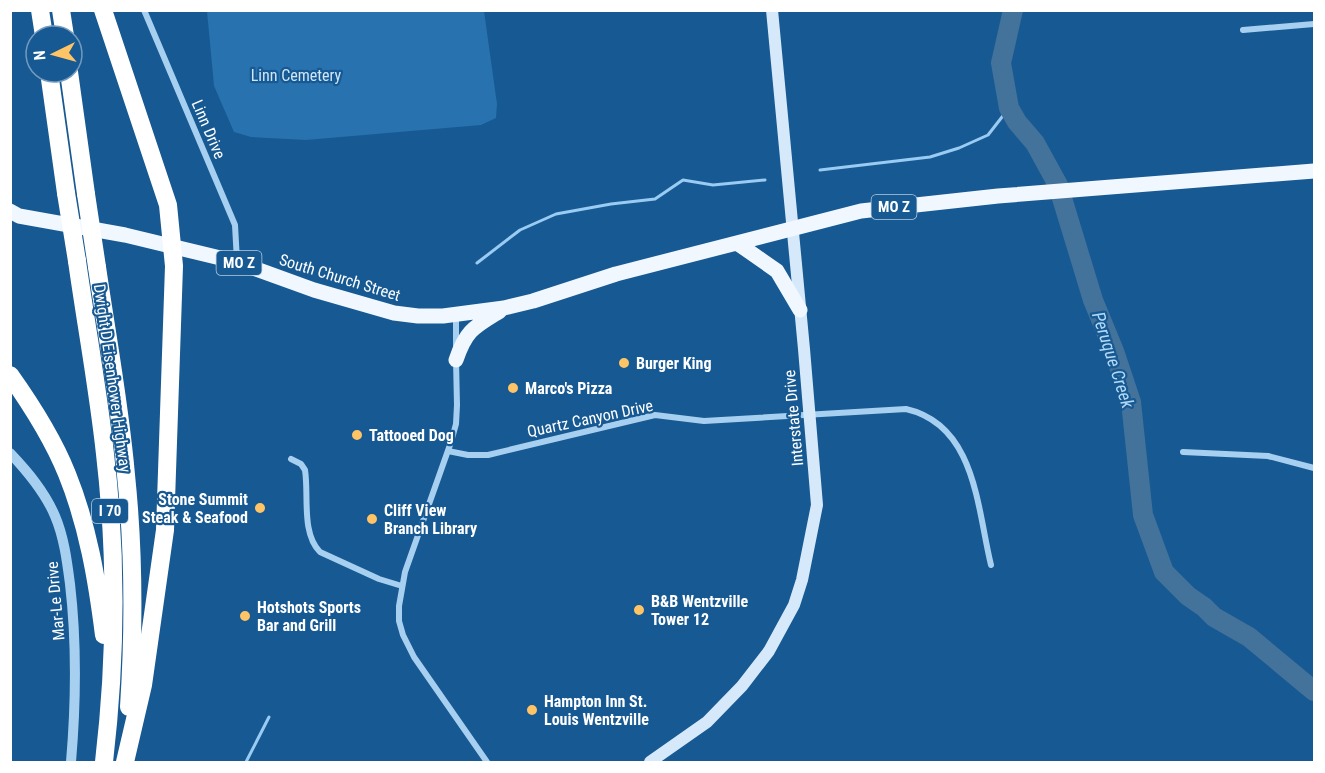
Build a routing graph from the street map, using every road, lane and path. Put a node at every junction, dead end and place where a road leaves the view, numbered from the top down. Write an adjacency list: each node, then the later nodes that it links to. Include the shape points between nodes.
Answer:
1 (103, 10): 12 (highway, via 168,205)
2 (144, 10): 13 (street, Linn Drive, via 235,225)
3 (772, 10): 10 (main road, Interstate Drive)
4 (1314, 24): 5 (street)
5 (1243, 30)
6 (51, 84): 27 (highway, Dwight D Eisenhower Highway / I 70, bridge, via 109,491 114,608)
7 (71, 84): 30 (highway, Dwight D Eisenhower Highway / I 70, bridge, via 122,434 131,542 131,670)
8 (1314, 171): 10 (main road, MO Z, via 861,211)
9 (13, 215): 12 (main road, South Church Street / MO Z)
10 (792, 229): 11 (main road, MO Z); 15 (main road, Interstate Drive)
11 (737, 243): 14 (main road, South Church Street / MO Z); 15 (main road, via 777,271)
12 (173, 246): 13 (main road, South Church Street / MO Z); 30 (highway, via 165,530 143,685)
13 (237, 262): 16 (main road, South Church Street / MO Z, via 394,313)
14 (504, 308): 16 (main road, South Church Street / MO Z); 17 (main road, via 469,333)
15 (800, 310): 19 (main road, Interstate Drive)
16 (456, 315): 17 (street)
17 (456, 360): 20 (street, via 456,424)
18 (10, 375): 27 (highway, via 50,437 80,508 97,576)
19 (810, 414): 20 (street, Quartz Canyon Drive, via 704,421 655,415 488,455); 25 (street, Quartz Canyon Drive, via 906,409 941,425 962,450); 32 (main road, Interstate Drive, via 817,505 794,604 769,651 742,686 707,722)
20 (448, 451): 26 (street)
21 (1183, 452): 24 (street, via 1268,456)
22 (10, 453): 28 (street, Mar-Le Drive, via 46,499 56,518 66,555 74,615 76,708)
23 (291, 459): 26 (street, via 305,470 309,527 315,547 379,579)
24 (1314, 468)
25 (991, 565)
26 (402, 586): 31 (street, via 399,621 408,646)
27 (111, 686): 29 (highway, Dwight D Eisenhower Highway / I 70)
28 (70, 762)
29 (104, 762)
30 (124, 762)
31 (488, 762)
32 (650, 762)

